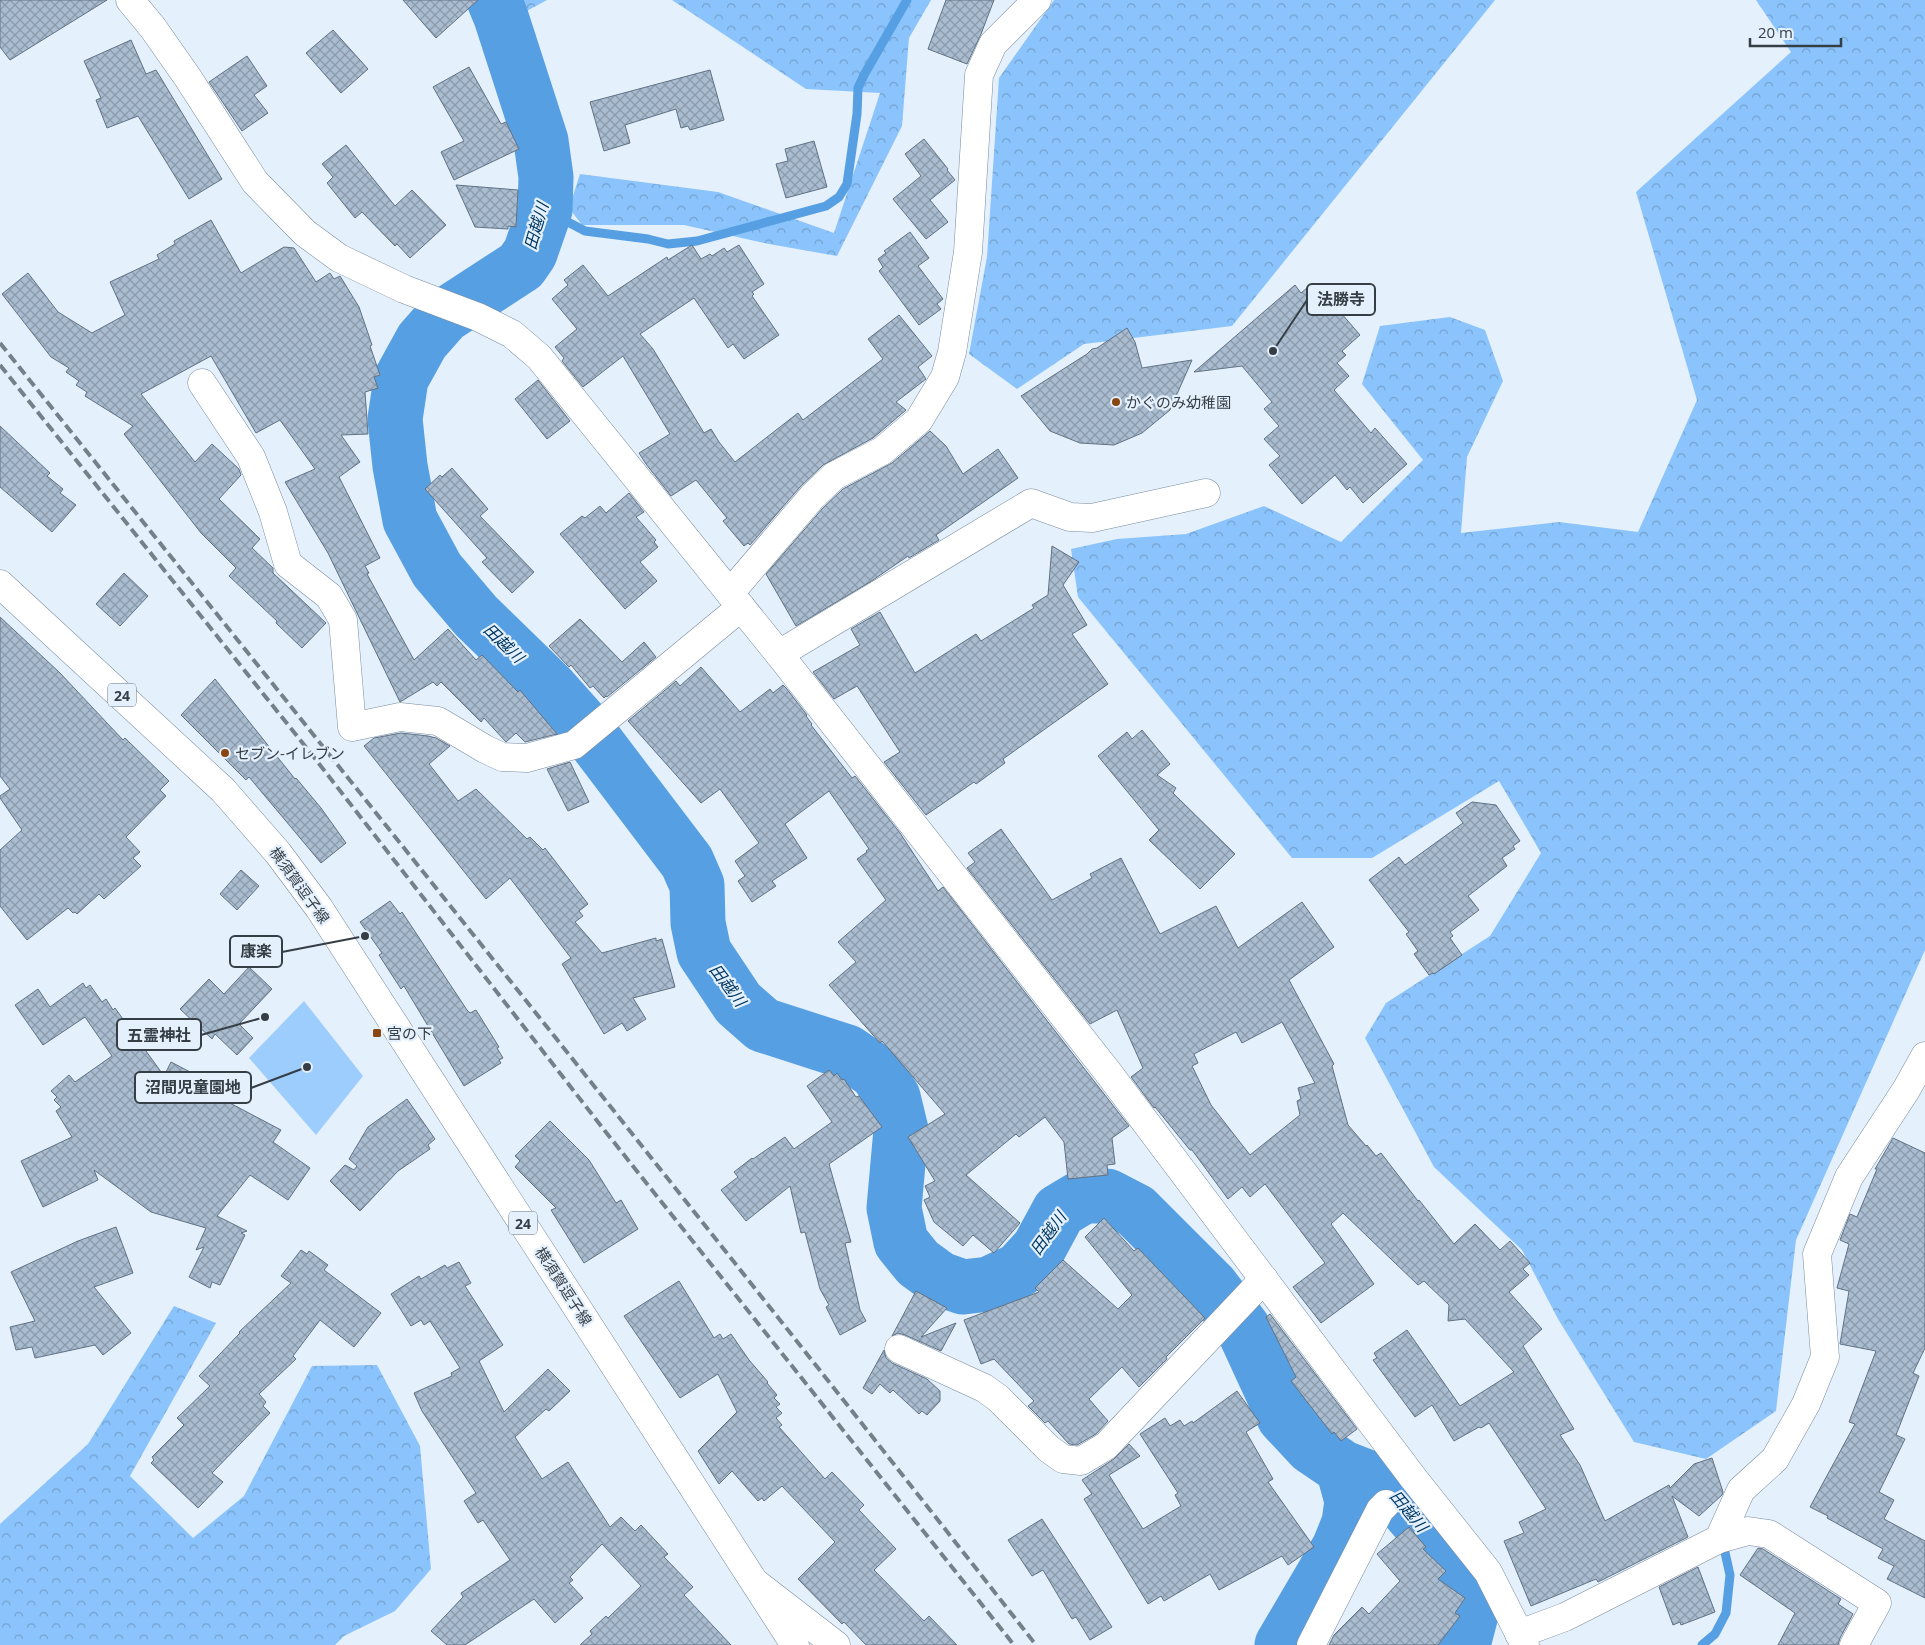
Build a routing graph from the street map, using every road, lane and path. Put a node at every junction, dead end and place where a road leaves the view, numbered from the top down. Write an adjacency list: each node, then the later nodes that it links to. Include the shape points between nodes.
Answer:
1 (130, 0): 6 (street, via 154,28 255,182 305,233 339,258 404,289 478,316 512,334 539,357)
2 (1037, 0): 6 (street, via 993,44 979,75 968,252 945,377 919,420 882,451 834,476 812,497)
3 (202, 383): 6 (street, via 251,457 273,512 288,564 329,596 343,620 352,727 400,717 438,720 502,757 527,758 574,745)
4 (1206, 493): 7 (street, via 1092,518 1070,517 1031,503)
5 (0, 584): 13 (street, 横須賀逗子線 / 24, via 192,760 241,808 278,853 319,908)
6 (736, 600): 7 (street)
7 (779, 654): 9 (street, via 1107,1072)
8 (1925, 1056): 12 (street, via 1849,1177 1817,1254 1825,1357 1806,1404 1775,1459 1741,1490)
9 (1256, 1288): 10 (street, via 1106,1446 1081,1460 1063,1459 1049,1449 984,1388); 14 (street, via 1488,1572)
10 (899, 1349)
11 (1386, 1504): 17 (street)
12 (1719, 1539): 14 (street); 18 (street, via 1748,1532 1769,1534 1877,1603)
13 (754, 1582): 15 (street, 横須賀逗子線 / 24); 16 (street)
14 (1522, 1640)
15 (795, 1645)
16 (836, 1645)
17 (1311, 1645)
18 (1854, 1645)

